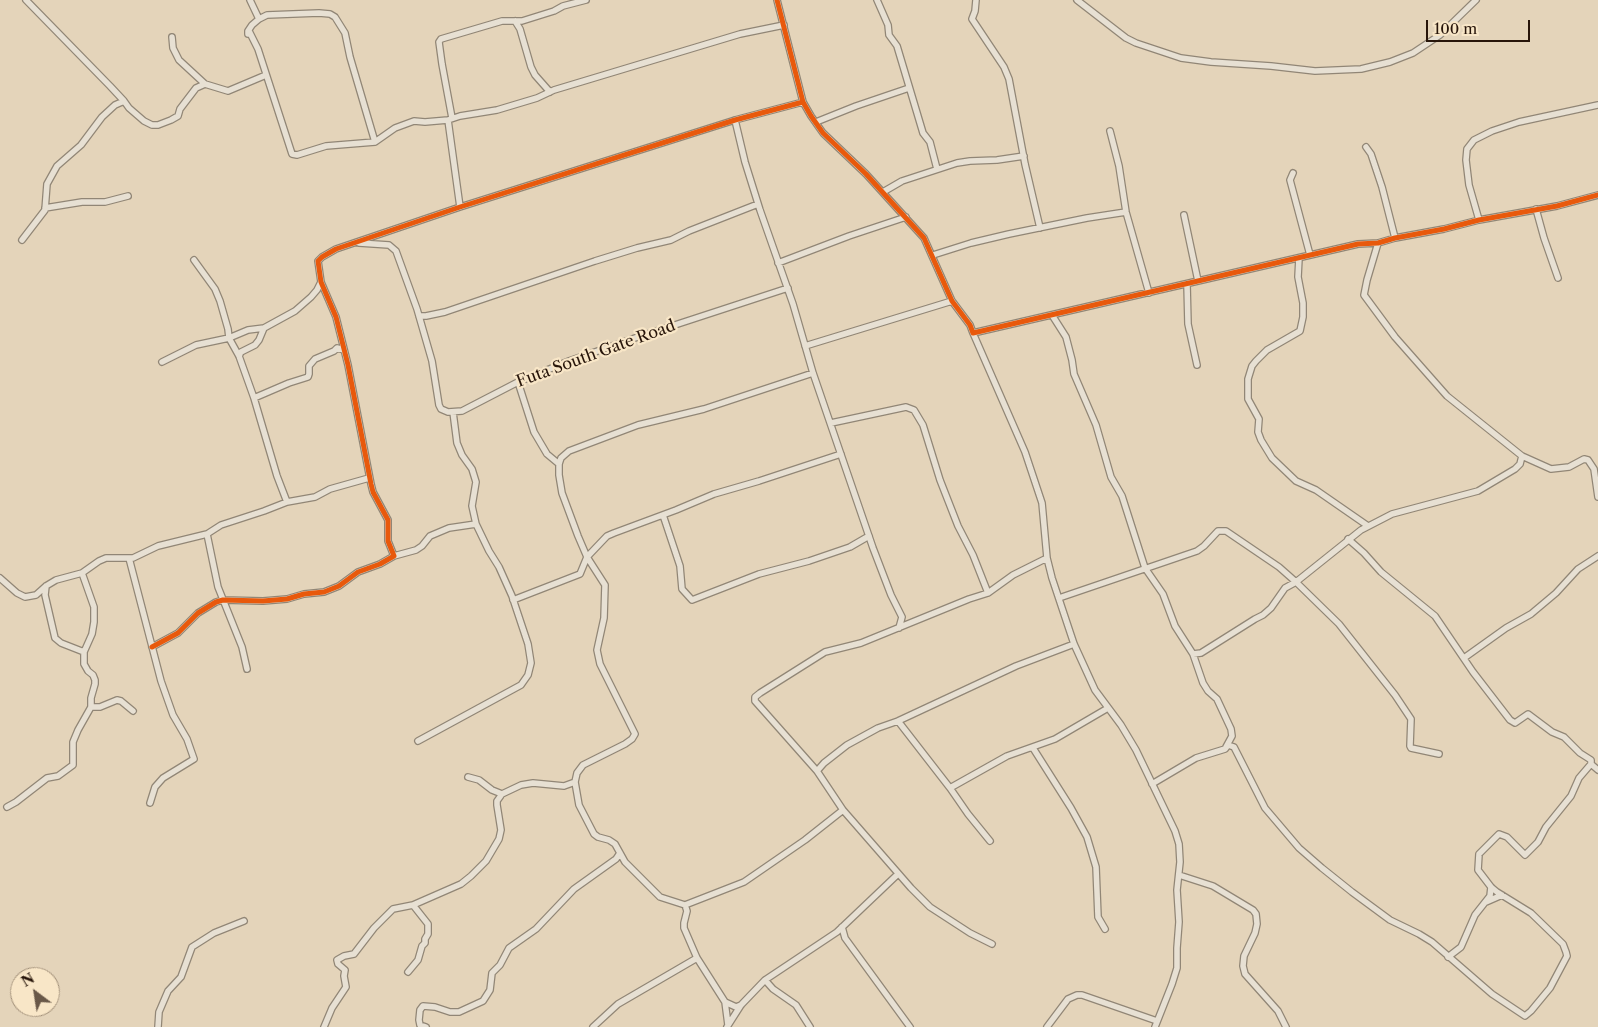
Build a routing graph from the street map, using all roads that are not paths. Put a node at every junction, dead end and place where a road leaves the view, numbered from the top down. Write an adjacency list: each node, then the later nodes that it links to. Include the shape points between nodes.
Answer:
1 (26, 0): 17 (street)
2 (250, 0): 9 (street)
3 (586, 0): 10 (street)
4 (777, 0): 11 (street)
5 (877, 0): 15 (street, via 889,35 896,44)
6 (976, 0): 26 (street, via 972,19 1009,79)
7 (1077, 0): 8 (street, via 1126,38 1181,58 1315,71 1361,69 1413,53 1440,35)
8 (1476, 0)
9 (259, 19): 13 (street, via 252,25 248,31 248,34 249,31); 24 (street, via 267,15 319,12 335,17 345,33)
10 (515, 21): 16 (street, via 530,67); 20 (street, via 440,39)
11 (784, 25): 16 (street, via 740,34); 18 (street)
12 (172, 37): 14 (street, via 179,60)
13 (266, 75): 14 (street, via 228,91); 24 (street, via 292,154 326,146)
14 (205, 84): 17 (street, via 196,88 178,116 163,124 152,125 144,121)
15 (909, 88): 22 (street); 27 (street)
16 (550, 92): 20 (street, via 497,110)
17 (124, 101): 34 (street, via 102,117 81,144 57,166 47,184)
18 (803, 102): 21 (street); 22 (street)
19 (1598, 105): 39 (street, via 1520,122 1474,140 1467,149 1466,160)
20 (450, 119): 24 (street, via 406,123); 33 (street)
21 (735, 120): 32 (street); 33 (street)
22 (816, 122): 29 (street)
23 (1110, 131): 36 (street)
24 (375, 142)
25 (1366, 147): 41 (street, via 1382,187)
26 (1024, 156): 27 (street, via 970,161); 40 (street)
27 (937, 169): 29 (street, via 902,181)
28 (1292, 173): 46 (street, via 1290,180)
29 (883, 192): 38 (street)
30 (1598, 195): 35 (street)
31 (128, 196): 34 (street, via 105,202)
32 (758, 204): 49 (street); 58 (street, via 671,240 595,261 445,312)
33 (460, 207): 44 (street)
34 (45, 208): 42 (street)
35 (1536, 209): 39 (street); 50 (street)
36 (1126, 212): 40 (street); 55 (street)
37 (1184, 215): 51 (street)
38 (906, 217): 45 (street, via 924,238); 49 (street)
39 (1479, 220): 41 (street)
40 (1040, 228): 45 (street)
41 (1395, 238): 43 (street)
42 (22, 240)
43 (1378, 243): 46 (street); 73 (street, via 1364,291 1367,300 1442,391)
44 (353, 244): 52 (street, via 330,252 318,262); 58 (street, via 389,245 396,251)
45 (933, 255): 56 (street)
46 (1310, 255): 47 (street)
47 (1298, 258): 51 (street); 80 (street, via 1303,303 1300,331 1259,357 1252,366 1248,399 1259,419 1261,440 1272,458 1296,481 1316,490)
48 (194, 260): 61 (street, via 215,289)
49 (778, 263): 54 (street)
50 (1558, 278)
51 (1198, 280): 53 (street)
52 (321, 282): 59 (street, via 295,312); 63 (street, via 336,317)
53 (1187, 284): 55 (street); 66 (street, via 1188,324)
54 (788, 288): 62 (street); 68 (street, Futa South Gate Road, via 635,338)
55 (1149, 293): 57 (street)
56 (952, 301): 60 (street); 62 (street)
57 (1052, 315): 60 (street); 89 (street, via 1066,337 1074,374 1096,425 1111,477 1120,490)
58 (419, 316): 70 (street, via 432,361 438,405)
59 (264, 328): 61 (street); 64 (street, via 259,340)
60 (973, 334): 88 (street, via 1025,452 1040,495)
61 (229, 338): 64 (street); 65 (street, via 196,345)
62 (806, 346): 67 (street)
63 (344, 350): 69 (street, via 336,348 315,358 309,366 308,377); 75 (street)
64 (240, 356): 69 (street)
65 (162, 362)
66 (1197, 366)
67 (812, 373): 71 (street); 74 (street, via 704,409 638,425 569,451)
68 (518, 382): 70 (street, Futa South Gate Road, via 462,411); 74 (street, via 537,438 547,454)
69 (254, 398): 77 (street)
70 (452, 412): 79 (street, via 457,443 476,482 472,506)
71 (831, 423): 72 (street); 94 (street, via 906,407 914,410 923,424 940,480)
72 (841, 454): 78 (street, via 714,494); 82 (street)
73 (1522, 456): 76 (street, via 1551,469 1588,460 1594,469); 80 (street, via 1515,469 1478,491 1392,514)
74 (559, 464): 86 (street, via 562,493)
75 (369, 478): 77 (street, via 330,489 315,497); 84 (street, via 388,520 388,541)
76 (1598, 496)
77 (287, 502): 81 (street, via 221,525)
78 (663, 514): 82 (street, via 680,566 682,588 692,600 759,574 850,547); 86 (street, via 607,536)
79 (476, 524): 84 (street, via 449,528 430,536 416,550); 97 (street)
80 (1368, 526): 83 (street)
81 (207, 534): 87 (street, via 158,546); 96 (street)
82 (869, 536): 98 (street)
83 (1348, 539): 92 (street); 105 (street, via 1381,572 1435,616)
84 (394, 556): 96 (street, via 324,592 263,601)
85 (1598, 556): 105 (street, via 1578,569 1556,594 1531,614)
86 (587, 557): 97 (street, via 580,574); 119 (street, via 606,590 597,650 600,664 635,734 625,744 583,765)
87 (129, 558): 90 (street, via 106,558); 102 (street)
88 (1047, 558): 94 (street, via 1013,575); 95 (street)
89 (1145, 568): 92 (street, via 1197,551 1221,530 1246,544); 95 (street); 104 (street, via 1163,594 1174,626)
90 (82, 573): 93 (street); 103 (street, via 94,607 92,634)
91 (0, 578): 93 (street, via 25,597 36,595)
92 (1296, 582): 104 (street, via 1286,588 1264,615 1202,653); 114 (street, via 1339,624 1395,695 1411,719 1411,748)
93 (46, 586): 103 (street, via 45,595 55,638)
94 (988, 593): 99 (street)
95 (1059, 598): 101 (street)
96 (223, 600): 102 (street, via 198,613 178,633); 106 (street, via 242,647)
97 (513, 600): 111 (street, via 531,656 526,681)
98 (902, 617): 99 (street); 100 (street)
99 (915, 621): 100 (street)
100 (899, 628): 117 (street, via 861,643 825,652 756,697 758,706)
101 (1074, 644): 108 (street, via 1095,690); 110 (street, via 1016,666)
102 (152, 647): 123 (street, via 168,704 194,759 163,778 155,787)
103 (84, 652): 107 (street, via 85,667 95,680)
104 (1193, 654): 113 (street, via 1208,691 1217,698 1231,729 1232,736)
105 (1464, 658): 115 (street, via 1512,722 1528,714 1564,737 1592,760)
106 (246, 669)
107 (91, 707): 109 (street, via 117,700); 124 (street, via 73,742 73,765 58,776 47,778)
108 (1108, 708): 112 (street); 120 (street, via 1121,725)
109 (133, 711)
110 (898, 721): 117 (street, via 847,745); 121 (street)
111 (418, 741)
112 (1033, 748): 121 (street, via 1006,756); 137 (street, via 1087,837 1096,867 1098,917)
113 (1225, 749): 120 (street, via 1196,758); 139 (street, via 1228,745 1235,748 1265,808 1299,848 1390,920 1420,934)
114 (1439, 754)
115 (1591, 764): 116 (street); 130 (street, via 1525,856 1507,837 1499,834 1484,847 1479,854 1478,867)
116 (1598, 770)
117 (818, 771): 125 (street)
118 (468, 777): 122 (street)
119 (575, 782): 122 (street, via 564,786 521,785); 127 (street, via 579,805 591,830 598,837 615,844)
120 (1152, 784): 129 (street, via 1179,844)
121 (950, 788): 126 (street)
122 (502, 794): 133 (street, via 497,800 501,835 482,865 461,884)
123 (150, 803)
124 (7, 807)
125 (843, 810): 128 (street); 134 (street, via 744,882)
126 (990, 841)
127 (620, 853): 134 (street, via 660,897); 149 (street, via 509,948 492,973 490,990 483,1001 459,1012 423,1006 419,1020 420,1025)
128 (898, 874): 136 (street); 138 (street, via 930,907)
129 (1179, 875): 145 (street, via 1177,968); 154 (street, via 1213,886 1256,914 1255,933 1244,956 1245,974 1278,1011)
130 (1491, 887): 131 (street); 132 (street)
131 (1502, 895): 132 (street); 139 (street, via 1532,913 1563,944 1567,956 1550,988 1531,1011 1525,1016 1518,1012)
132 (1486, 902): 139 (street, via 1474,915 1461,947)
133 (413, 905): 141 (street, via 428,924 428,934 418,960); 148 (street, via 393,908 354,954 337,960 345,970 346,987)
134 (685, 905): 140 (street, via 684,928)
135 (244, 921): 147 (street, via 214,933 192,947 181,977 168,991 159,1012)
136 (842, 927): 142 (street); 152 (street, via 845,938)
137 (1105, 929)
138 (992, 944)
139 (1448, 956)
140 (697, 958): 143 (street); 150 (street, via 618,1004)
141 (408, 972)
142 (765, 980): 144 (street); 151 (street, via 796,1005)
143 (725, 1002): 144 (street, via 736,1007); 146 (street)
144 (741, 1005): 146 (street)
145 (1156, 1024): 153 (street, via 1077,995 1068,999)
146 (728, 1026)
147 (158, 1027)
148 (324, 1027)
149 (426, 1027)
150 (593, 1027)
151 (810, 1027)
152 (910, 1027)
153 (1047, 1027)
154 (1286, 1027)

